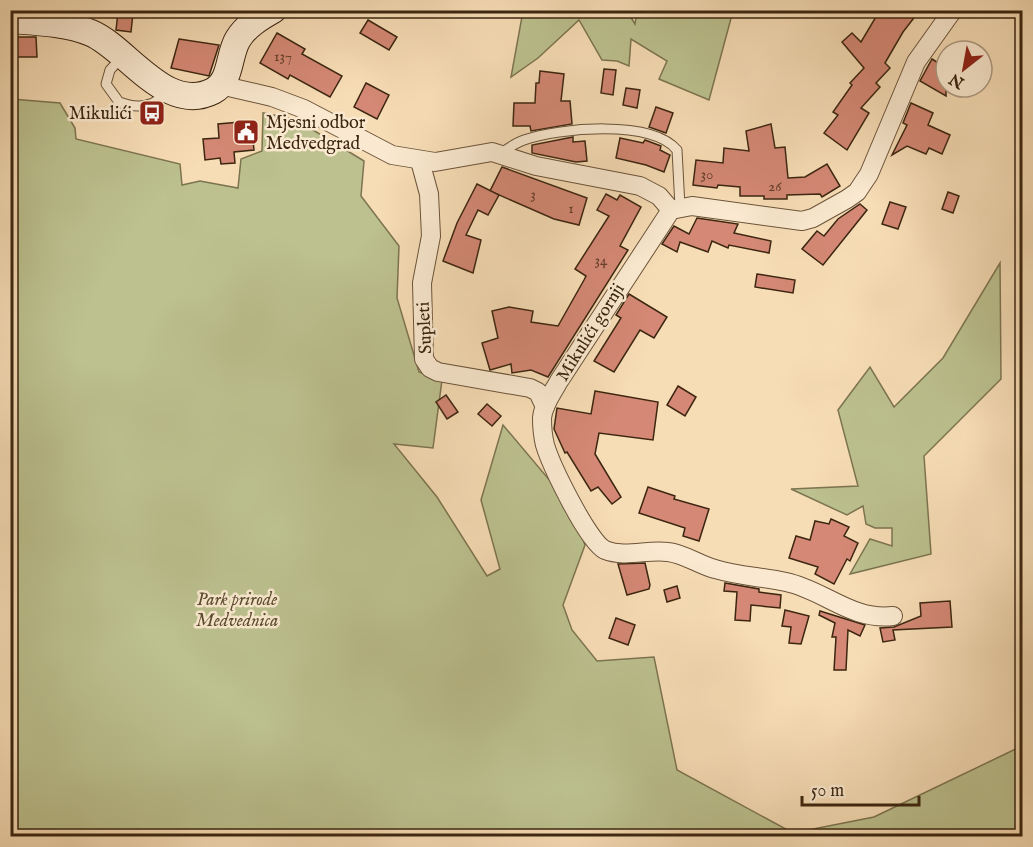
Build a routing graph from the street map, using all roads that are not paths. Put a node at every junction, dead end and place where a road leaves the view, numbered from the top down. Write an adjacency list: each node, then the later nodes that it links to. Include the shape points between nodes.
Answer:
1 (273, 10): 5 (street, via 258,18 238,39)
2 (953, 10): 9 (street, via 916,62 869,174 847,200 802,220)
3 (10, 20): 4 (street, via 83,31 101,38)
4 (123, 56): 6 (street); 6 (lane, via 110,70 106,84 119,102 152,105)
5 (220, 84): 6 (street, via 204,94); 8 (street, via 287,102 392,155)
6 (167, 89)
7 (500, 154): 8 (street); 9 (street, via 536,166 640,186); 9 (lane, via 526,139 594,129 662,138 677,150)
8 (420, 161): 10 (street, Supleti, via 429,194 430,236 422,282 424,360 438,372 530,388 538,392)
9 (675, 208): 10 (street, Mikulići gornji, via 658,225)
10 (544, 407): 11 (street, via 544,443 551,462 590,537 603,549 615,553 677,554 717,570 797,585 866,615)
11 (893, 616)

